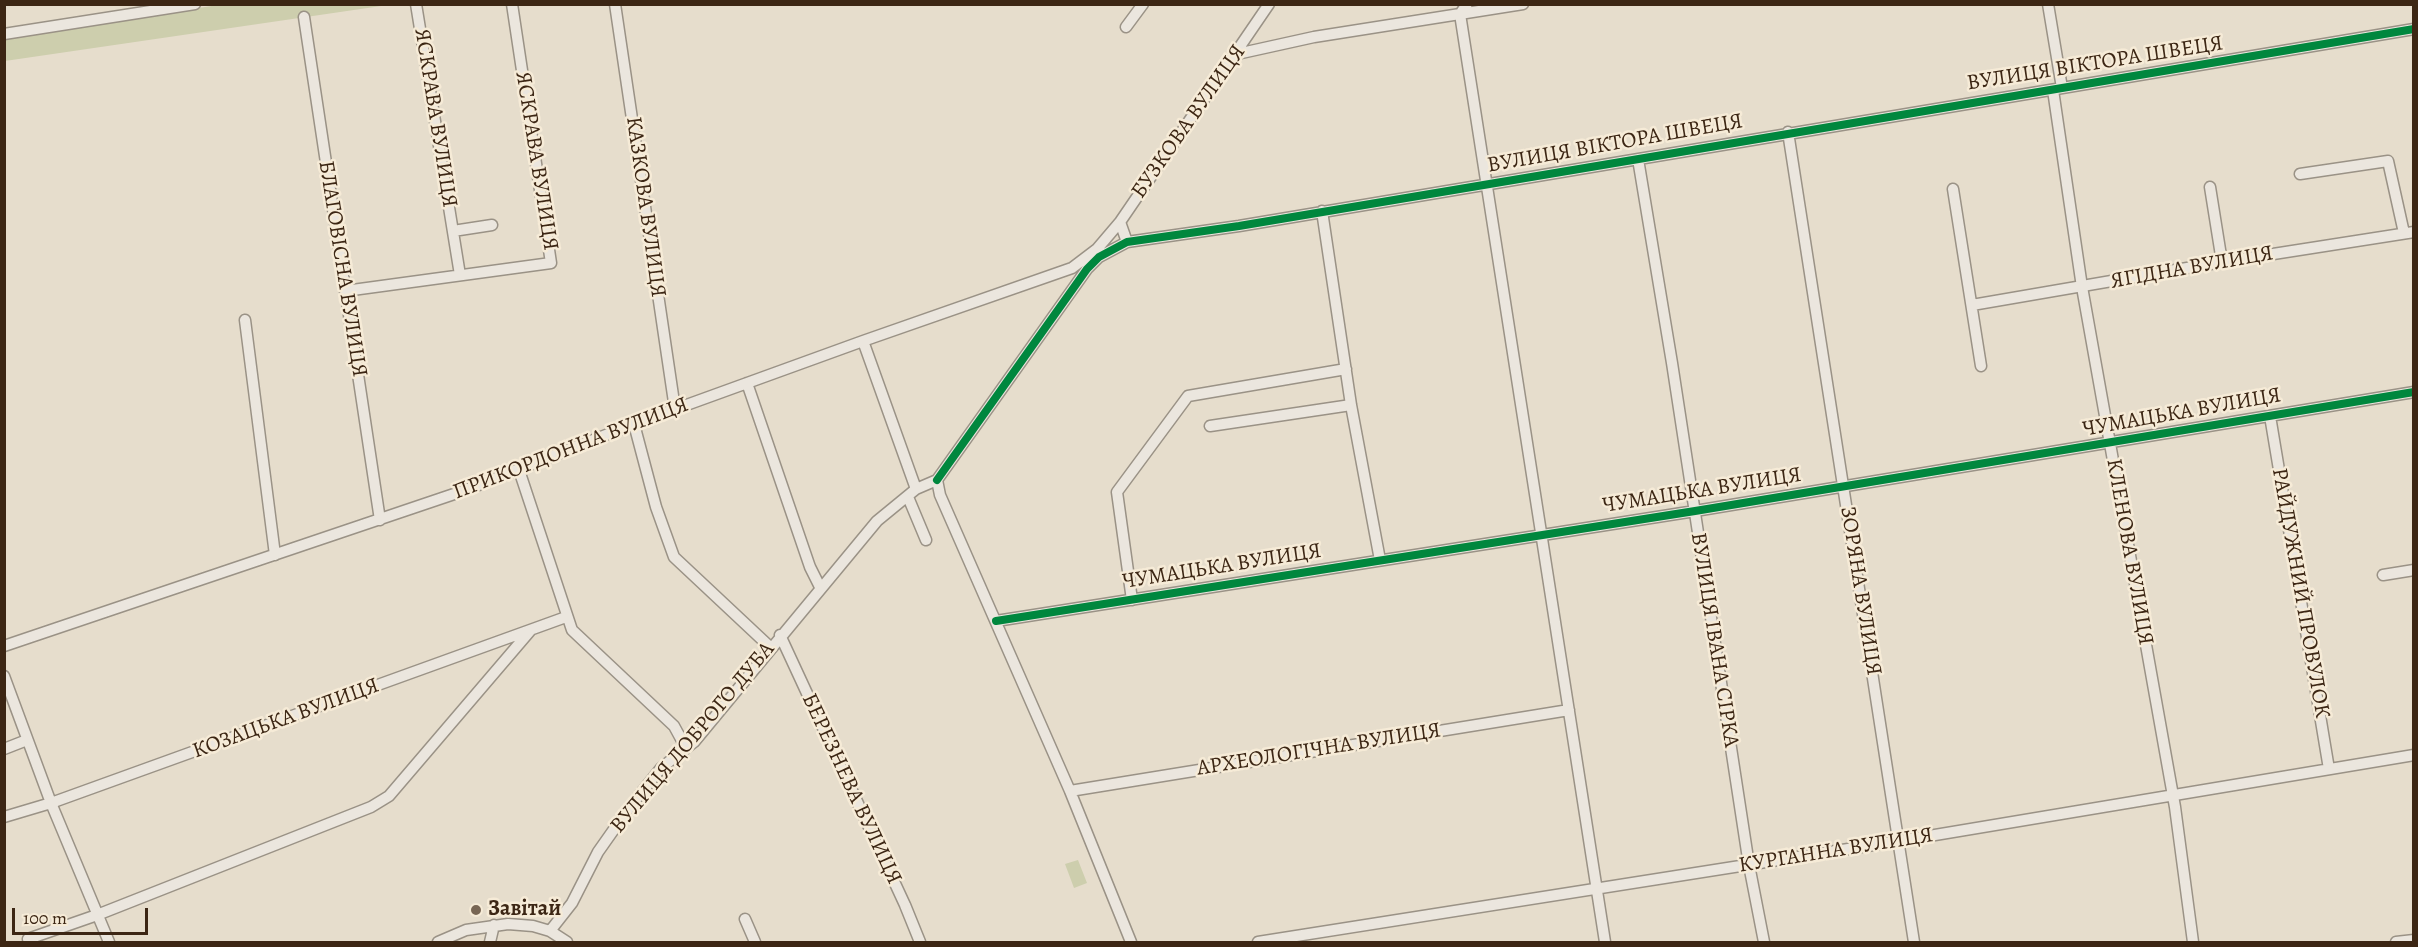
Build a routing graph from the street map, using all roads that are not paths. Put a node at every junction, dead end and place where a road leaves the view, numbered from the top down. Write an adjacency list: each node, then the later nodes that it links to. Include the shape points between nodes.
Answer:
1 (416, 4): 27 (street, ЯСКРАВА ВУЛИЦЯ)
2 (512, 4): 31 (street, ЯСКРАВА ВУЛИЦЯ, via 551,263)
3 (615, 4): 42 (street, КАЗКОВА ВУЛИЦЯ)
4 (1143, 4): 13 (street)
5 (1269, 4): 16 (street, БУЗКОВА ВУЛИЦЯ)
6 (1467, 4): 11 (street)
7 (1523, 4): 11 (street)
8 (2048, 4): 17 (street, КЛЕНОВА ВУЛИЦЯ)
9 (189, 5): 10 (street)
10 (135, 9): 15 (street)
11 (1460, 14): 16 (street, via 1314,37); 21 (street)
12 (304, 17): 33 (street, БЛАГОВІСНА ВУЛИЦЯ)
13 (1126, 27)
14 (2414, 29): 17 (street, ВУЛИЦЯ ВІКТОРА ШВЕЦЯ)
15 (4, 34)
16 (1237, 54): 25 (street, БУЗКОВА ВУЛИЦЯ)
17 (2057, 89): 18 (street, ВУЛИЦЯ ВІКТОРА ШВЕЦЯ); 32 (street, КЛЕНОВА ВУЛИЦЯ)
18 (1788, 132): 19 (street, ВУЛИЦЯ ВІКТОРА ШВЕЦЯ); 49 (street, ЗОРЯНА ВУЛИЦЯ)
19 (1638, 159): 21 (street, ВУЛИЦЯ ВІКТОРА ШВЕЦЯ); 51 (street, ВУЛИЦЯ ІВАНА СІРКА)
20 (2300, 174): 28 (street, via 2388,161)
21 (1488, 184): 24 (street, ВУЛИЦЯ ВІКТОРА ШВЕЦЯ); 53 (street)
22 (2210, 187): 30 (street)
23 (1953, 189): 34 (street)
24 (1322, 211): 29 (street, ВУЛИЦЯ ВІКТОРА ШВЕЦЯ); 38 (street)
25 (1120, 222): 29 (street, БУЗКОВА ВУЛИЦЯ); 36 (street, ПРИКОРДОННА ВУЛИЦЯ, via 1097,249 1072,268)
26 (492, 225): 27 (street, ЯСКРАВА ВУЛИЦЯ)
27 (453, 231): 31 (street, ЯСКРАВА ВУЛИЦЯ)
28 (2409, 232): 30 (street, ЯГІДНА ВУЛИЦЯ)
29 (1128, 242): 48 (street, ВУЛИЦЯ ВІКТОРА ШВЕЦЯ, via 1087,268)
30 (2222, 262): 32 (street, ЯГІДНА ВУЛИЦЯ)
31 (460, 275): 33 (street)
32 (2082, 287): 34 (street, ЯГІДНА ВУЛИЦЯ); 46 (street, КЛЕНОВА ВУЛИЦЯ)
33 (345, 291): 52 (street, БЛАГОВІСНА ВУЛИЦЯ)
34 (1972, 305): 37 (street)
35 (245, 320): 55 (street)
36 (863, 341): 39 (street, ПРИКОРДОННА ВУЛИЦЯ); 50 (street)
37 (1981, 366)
38 (1346, 369): 41 (street); 60 (street, via 1188,396 1117,492)
39 (747, 383): 42 (street, ПРИКОРДОННА ВУЛИЦЯ); 59 (street)
40 (2414, 392): 43 (street, ЧУМАЦЬКА ВУЛИЦЯ)
41 (1351, 405): 45 (street); 56 (street)
42 (675, 409): 44 (street, ПРИКОРДОННА ВУЛИЦЯ)
43 (2270, 416): 46 (street, ЧУМАЦЬКА ВУЛИЦЯ); 73 (street, РАЙДУЖНИЙ ПРОВУЛОК)
44 (634, 424): 47 (street, ПРИКОРДОННА ВУЛИЦЯ); 66 (street, via 674,557)
45 (1210, 426)
46 (2110, 444): 49 (street, ЧУМАЦЬКА ВУЛИЦЯ); 75 (street, КЛЕНОВА ВУЛИЦЯ)
47 (519, 470): 52 (street, ПРИКОРДОННА ВУЛИЦЯ); 61 (street)
48 (937, 480): 50 (street, ВУЛИЦЯ ДОБРОГО ДУБА); 62 (street, via 940,495)
49 (1843, 486): 51 (street, ЧУМАЦЬКА ВУЛИЦЯ); 78 (street, ЗОРЯНА ВУЛИЦЯ)
50 (912, 493): 54 (street); 59 (street, ВУЛИЦЯ ДОБРОГО ДУБА, via 877,521)
51 (1695, 511): 53 (street, ЧУМАЦЬКА ВУЛИЦЯ); 79 (street, ВУЛИЦЯ ІВАНА СІРКА)
52 (380, 520): 55 (street, ПРИКОРДОННА ВУЛИЦЯ)
53 (1542, 534): 56 (street, ЧУМАЦЬКА ВУЛИЦЯ); 68 (street)
54 (926, 540)
55 (275, 555): 65 (street, ПРИКОРДОННА ВУЛИЦЯ)
56 (1380, 561): 60 (street, ЧУМАЦЬКА ВУЛИЦЯ)
57 (2414, 570): 58 (street)
58 (2383, 575)
59 (820, 587): 64 (street, ВУЛИЦЯ ДОБРОГО ДУБА)
60 (1132, 600): 62 (street, ЧУМАЦЬКА ВУЛИЦЯ)
61 (566, 617): 63 (street, КОЗАЦЬКА ВУЛИЦЯ); 70 (street, via 578,637 674,726)
62 (996, 621): 74 (street)
63 (530, 631): 76 (street, КОЗАЦЬКА ВУЛИЦЯ); 81 (street, via 389,796 371,807)
64 (780, 635): 66 (street, ВУЛИЦЯ ДОБРОГО ДУБА); 92 (street, БЕРЕЗНЕВА ВУЛИЦЯ)
65 (4, 646)
66 (770, 647): 70 (street, ВУЛИЦЯ ДОБРОГО ДУБА)
67 (4, 676): 69 (street)
68 (1569, 710): 74 (street, АРХЕОЛОГІЧНА ВУЛИЦЯ); 80 (street)
69 (27, 740): 71 (street); 76 (street)
70 (686, 748): 84 (street, ВУЛИЦЯ ДОБРОГО ДУБА, via 662,768 629,808 598,852 572,903)
71 (4, 749)
72 (2414, 755): 73 (street, КУРГАННА ВУЛИЦЯ)
73 (2329, 769): 75 (street, КУРГАННА ВУЛИЦЯ)
74 (1070, 791): 93 (street)
75 (2172, 794): 78 (street, КУРГАННА ВУЛИЦЯ); 98 (street, КЛЕНОВА ВУЛИЦЯ)
76 (51, 803): 77 (street, КОЗАЦЬКА ВУЛИЦЯ); 81 (street)
77 (4, 817)
78 (1899, 841): 79 (street, КУРГАННА ВУЛИЦЯ); 97 (street, ЗОРЯНА ВУЛИЦЯ)
79 (1749, 865): 80 (street, КУРГАННА ВУЛИЦЯ); 96 (street, ВУЛИЦЯ ІВАНА СІРКА)
80 (1597, 888): 94 (street, КУРГАННА ВУЛИЦЯ); 95 (street)
81 (97, 915): 85 (street); 87 (street)
82 (745, 919): 91 (street)
83 (494, 926): 84 (street, via 533,926); 88 (street, via 466,930); 89 (street)
84 (550, 931): 90 (street)
85 (28, 939)
86 (2414, 940): 99 (street)
87 (109, 942)
88 (438, 942)
89 (490, 942)
90 (567, 942)
91 (755, 942)
92 (920, 942)
93 (1131, 942)
94 (1258, 942)
95 (1605, 942)
96 (1764, 942)
97 (1914, 942)
98 (2193, 942)
99 (2396, 942)

